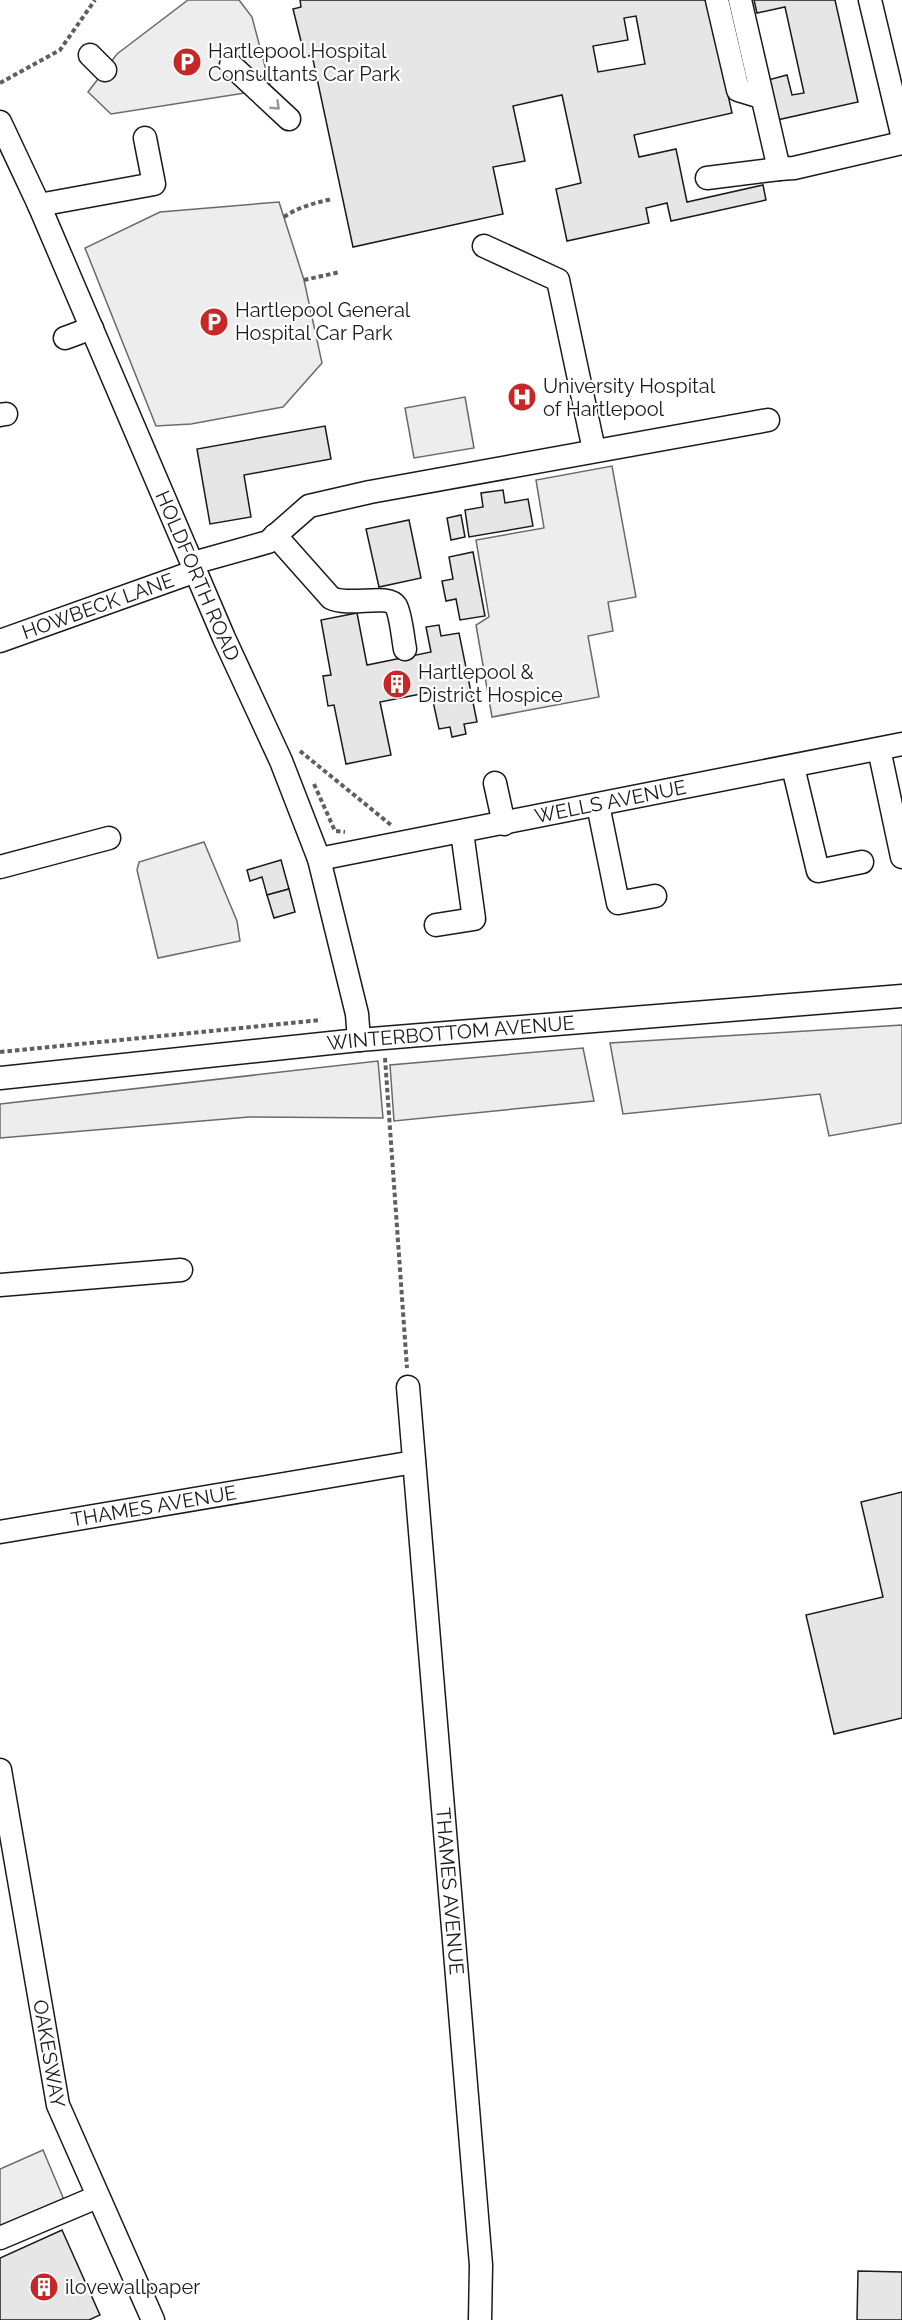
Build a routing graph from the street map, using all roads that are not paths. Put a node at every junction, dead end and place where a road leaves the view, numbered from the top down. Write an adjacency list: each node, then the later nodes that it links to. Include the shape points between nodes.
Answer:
1 (717, 0): 6 (street, via 738,90)
2 (740, 0): 6 (street)
3 (870, 0): 5 (street)
4 (231, 65): 7 (street, one-way to 7)
5 (895, 72): 9 (street)
6 (761, 97): 12 (street)
7 (290, 119)
8 (0, 122): 14 (street, HOLDFORTH ROAD)
9 (902, 134)
10 (145, 138): 14 (street, via 154,184)
11 (902, 143): 12 (street)
12 (779, 169): 13 (street)
13 (707, 178)
14 (39, 206): 16 (street, HOLDFORTH ROAD)
15 (484, 246): 19 (street, via 558,280)
16 (92, 328): 17 (street); 21 (street, HOLDFORTH ROAD)
17 (65, 338)
18 (768, 420): 19 (street, HOWBECK LANE)
19 (594, 450): 20 (street, HOWBECK LANE, via 309,506)
20 (275, 535): 21 (street, HOWBECK LANE, via 268,542); 23 (street, via 331,598 357,603 382,599 396,606)
21 (195, 567): 22 (street, HOWBECK LANE); 33 (street, HOLDFORTH ROAD, via 281,761)
22 (0, 638)
23 (405, 649)
24 (902, 744): 25 (street, WELLS AVENUE)
25 (879, 749): 26 (street, WELLS AVENUE); 32 (street)
26 (793, 767): 28 (street, WELLS AVENUE); 34 (street, via 818,871)
27 (495, 783): 29 (street)
28 (598, 805): 29 (street, WELLS AVENUE); 36 (street, via 618,903)
29 (504, 824): 30 (street, WELLS AVENUE)
30 (462, 832): 33 (street, WELLS AVENUE); 37 (street, via 474,919)
31 (109, 838): 35 (street)
32 (902, 856)
33 (319, 859): 39 (street, HOLDFORTH ROAD)
34 (862, 862)
35 (0, 867)
36 (655, 896)
37 (436, 925)
38 (902, 996): 39 (street, WINTERBOTTOM AVENUE)
39 (360, 1040): 40 (street, WINTERBOTTOM AVENUE)
40 (0, 1078)
41 (181, 1270): 42 (street)
42 (0, 1285)
43 (408, 1387): 44 (street, THAMES AVENUE)
44 (414, 1462): 45 (street, THAMES AVENUE); 51 (street, THAMES AVENUE, via 481,2265)
45 (0, 1532)
46 (0, 1770): 47 (street, OAKESWAY)
47 (10, 1884): 48 (street, OAKESWAY, via 58,2105)
48 (97, 2197): 49 (street); 50 (street, OAKESWAY)
49 (0, 2238)
50 (145, 2318)
51 (480, 2320)

